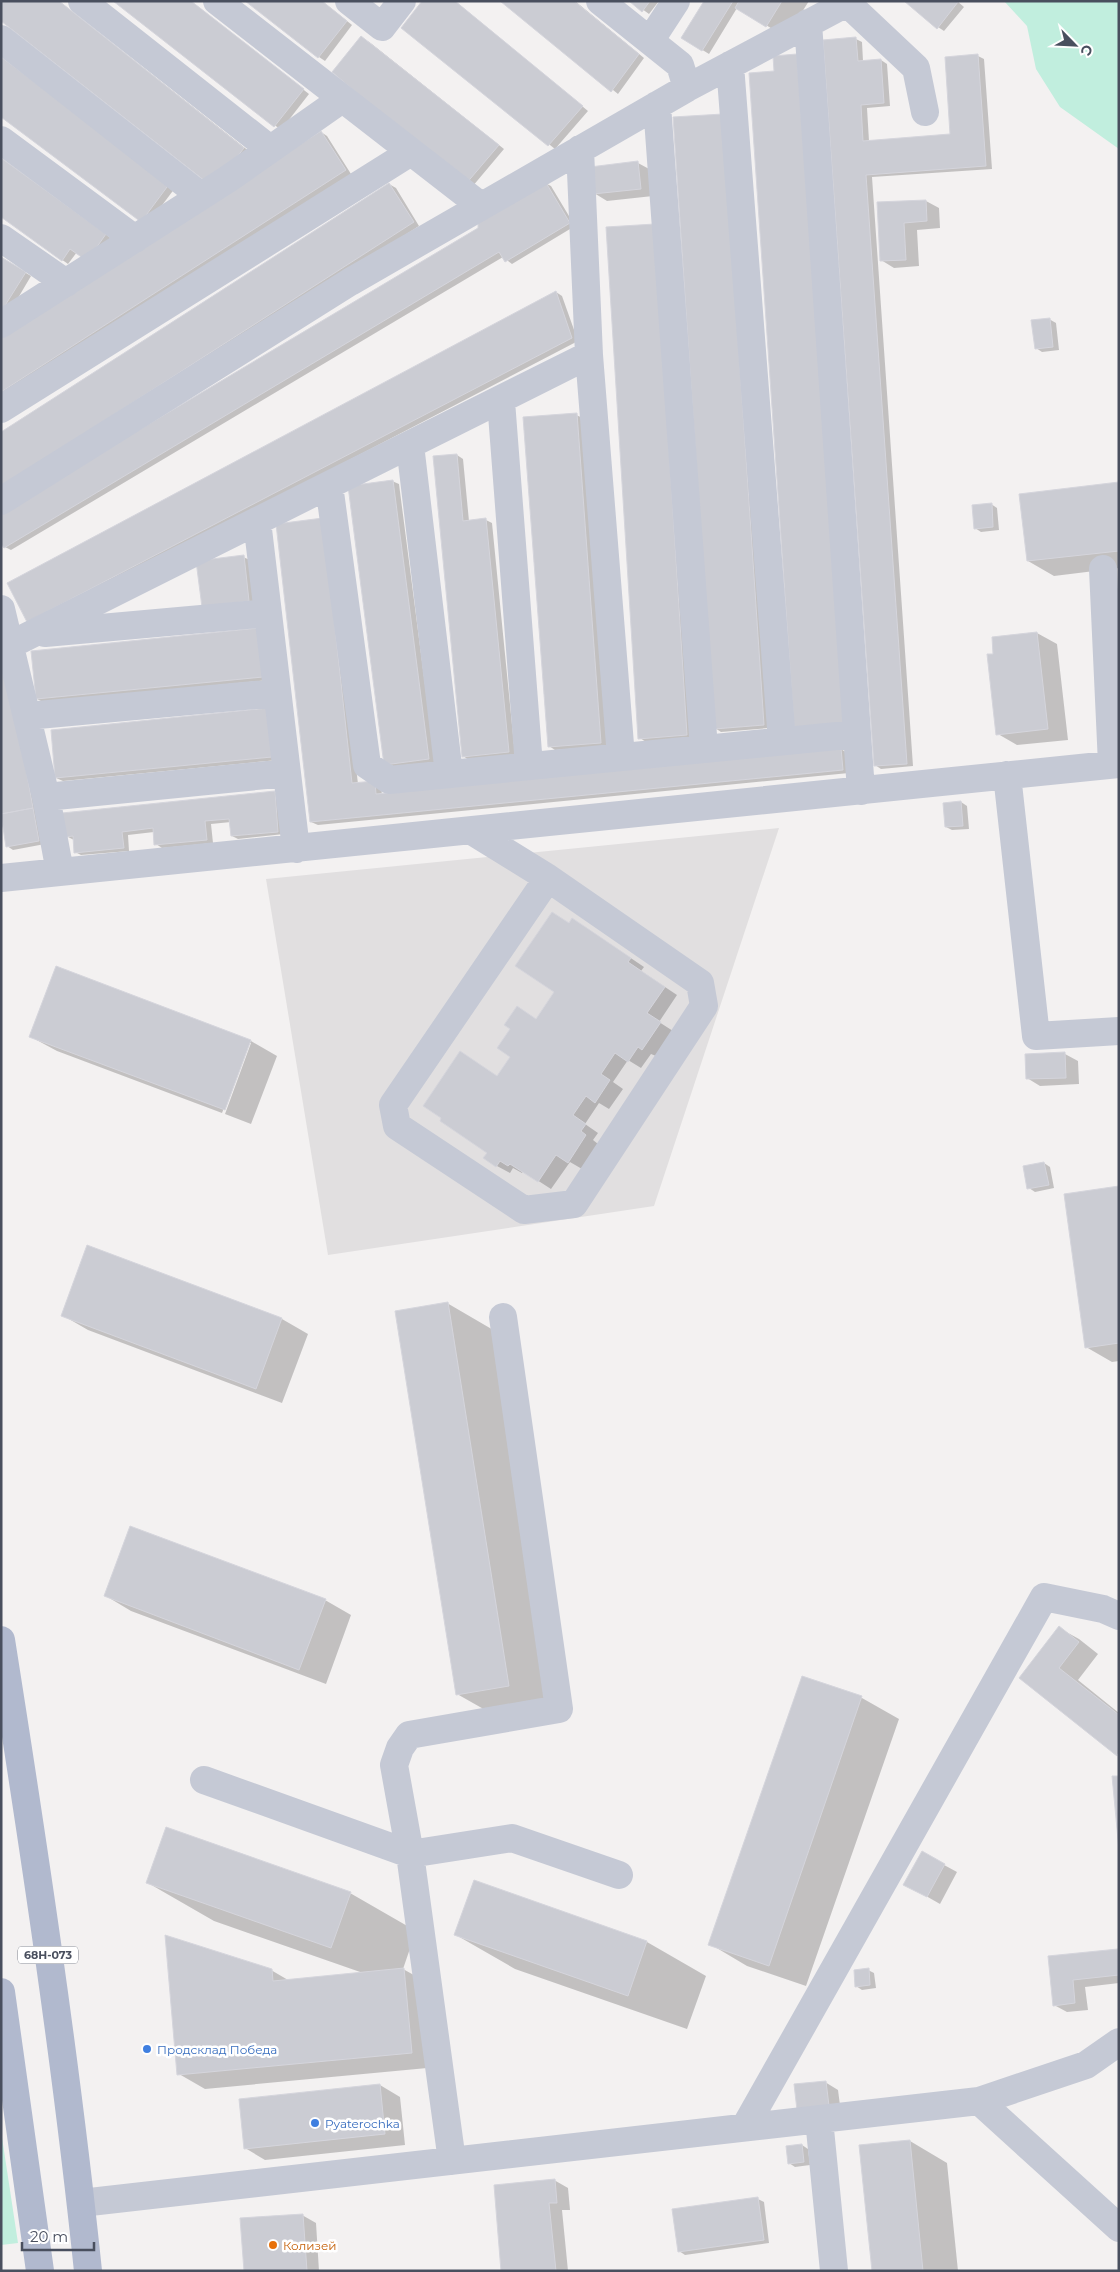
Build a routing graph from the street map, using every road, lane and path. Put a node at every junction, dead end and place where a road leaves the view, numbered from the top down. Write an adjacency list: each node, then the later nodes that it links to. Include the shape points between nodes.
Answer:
1 (82, 1): 16 (lane)
2 (217, 1): 12 (lane)
3 (349, 1): 4 (lane, via 382,27)
4 (402, 1)
5 (600, 1): 9 (lane)
6 (676, 1): 9 (lane)
7 (808, 23): 10 (lane); 14 (lane, via 847,2 916,68); 38 (lane)
8 (1, 39): 19 (lane)
9 (650, 41): 11 (lane, via 680,65)
10 (730, 65): 11 (lane); 39 (lane)
11 (686, 88): 13 (lane)
12 (342, 99): 16 (lane); 18 (lane)
13 (656, 105): 17 (lane); 40 (lane)
14 (925, 112)
15 (1, 140): 22 (lane)
16 (270, 149): 19 (lane)
17 (580, 149): 20 (lane); 25 (lane)
18 (411, 152): 20 (lane); 27 (lane)
19 (201, 196): 22 (lane)
20 (481, 206): 30 (lane, via 350,282)
21 (1, 238): 23 (lane)
22 (135, 239): 23 (lane)
23 (66, 283): 24 (lane)
24 (1, 324)
25 (590, 355): 26 (lane); 41 (lane)
26 (501, 401): 28 (lane); 43 (lane)
27 (1, 409)
28 (410, 445): 29 (lane); 45 (lane)
29 (329, 485): 31 (lane); 45 (lane, via 367,765 389,780)
30 (1, 502)
31 (257, 521): 34 (lane); 35 (lane)
32 (1103, 569): 42 (lane)
33 (1, 609): 35 (lane)
34 (268, 613): 35 (lane); 36 (lane)
35 (20, 640): 37 (lane)
36 (278, 693): 37 (lane); 44 (lane)
37 (27, 716): 48 (lane)
38 (857, 734): 39 (lane); 47 (lane)
39 (782, 741): 40 (lane)
40 (704, 749): 41 (lane)
41 (620, 757): 43 (lane)
42 (1115, 764): 46 (lane)
43 (529, 766): 45 (lane)
44 (287, 773): 48 (lane); 50 (lane)
45 (449, 774)
46 (1007, 776): 47 (lane); 54 (lane, via 1036,1036)
47 (861, 791): 49 (lane)
48 (46, 797): 51 (lane)
49 (472, 831): 50 (lane); 53 (lane)
50 (296, 849): 51 (lane)
51 (60, 872): 52 (lane)
52 (1, 878)
53 (548, 878): 53 (lane, via 394,1105 397,1126 524,1210 574,1204 704,1006 700,983)
54 (1119, 1031)
55 (503, 1317): 61 (lane, via 559,1709 409,1735 394,1764)
56 (1119, 1599): 57 (lane)
57 (1083, 1605): 58 (lane); 67 (lane, via 1044,1597)
58 (1119, 1616)
59 (1, 1640): 69 (main road, 68Н-073)
60 (204, 1780): 61 (lane)
61 (410, 1854): 62 (lane, via 512,1838); 68 (lane)
62 (619, 1875)
63 (1, 1992): 71 (main road)
64 (1119, 2042): 65 (lane, via 1086,2064)
65 (979, 2101): 66 (lane); 70 (lane)
66 (820, 2119): 67 (lane); 73 (lane)
67 (745, 2127): 68 (lane)
68 (452, 2161): 69 (lane)
69 (81, 2202): 72 (main road, 68Н-073)
70 (1119, 2228)
71 (40, 2271)
72 (88, 2271)
73 (834, 2271)

